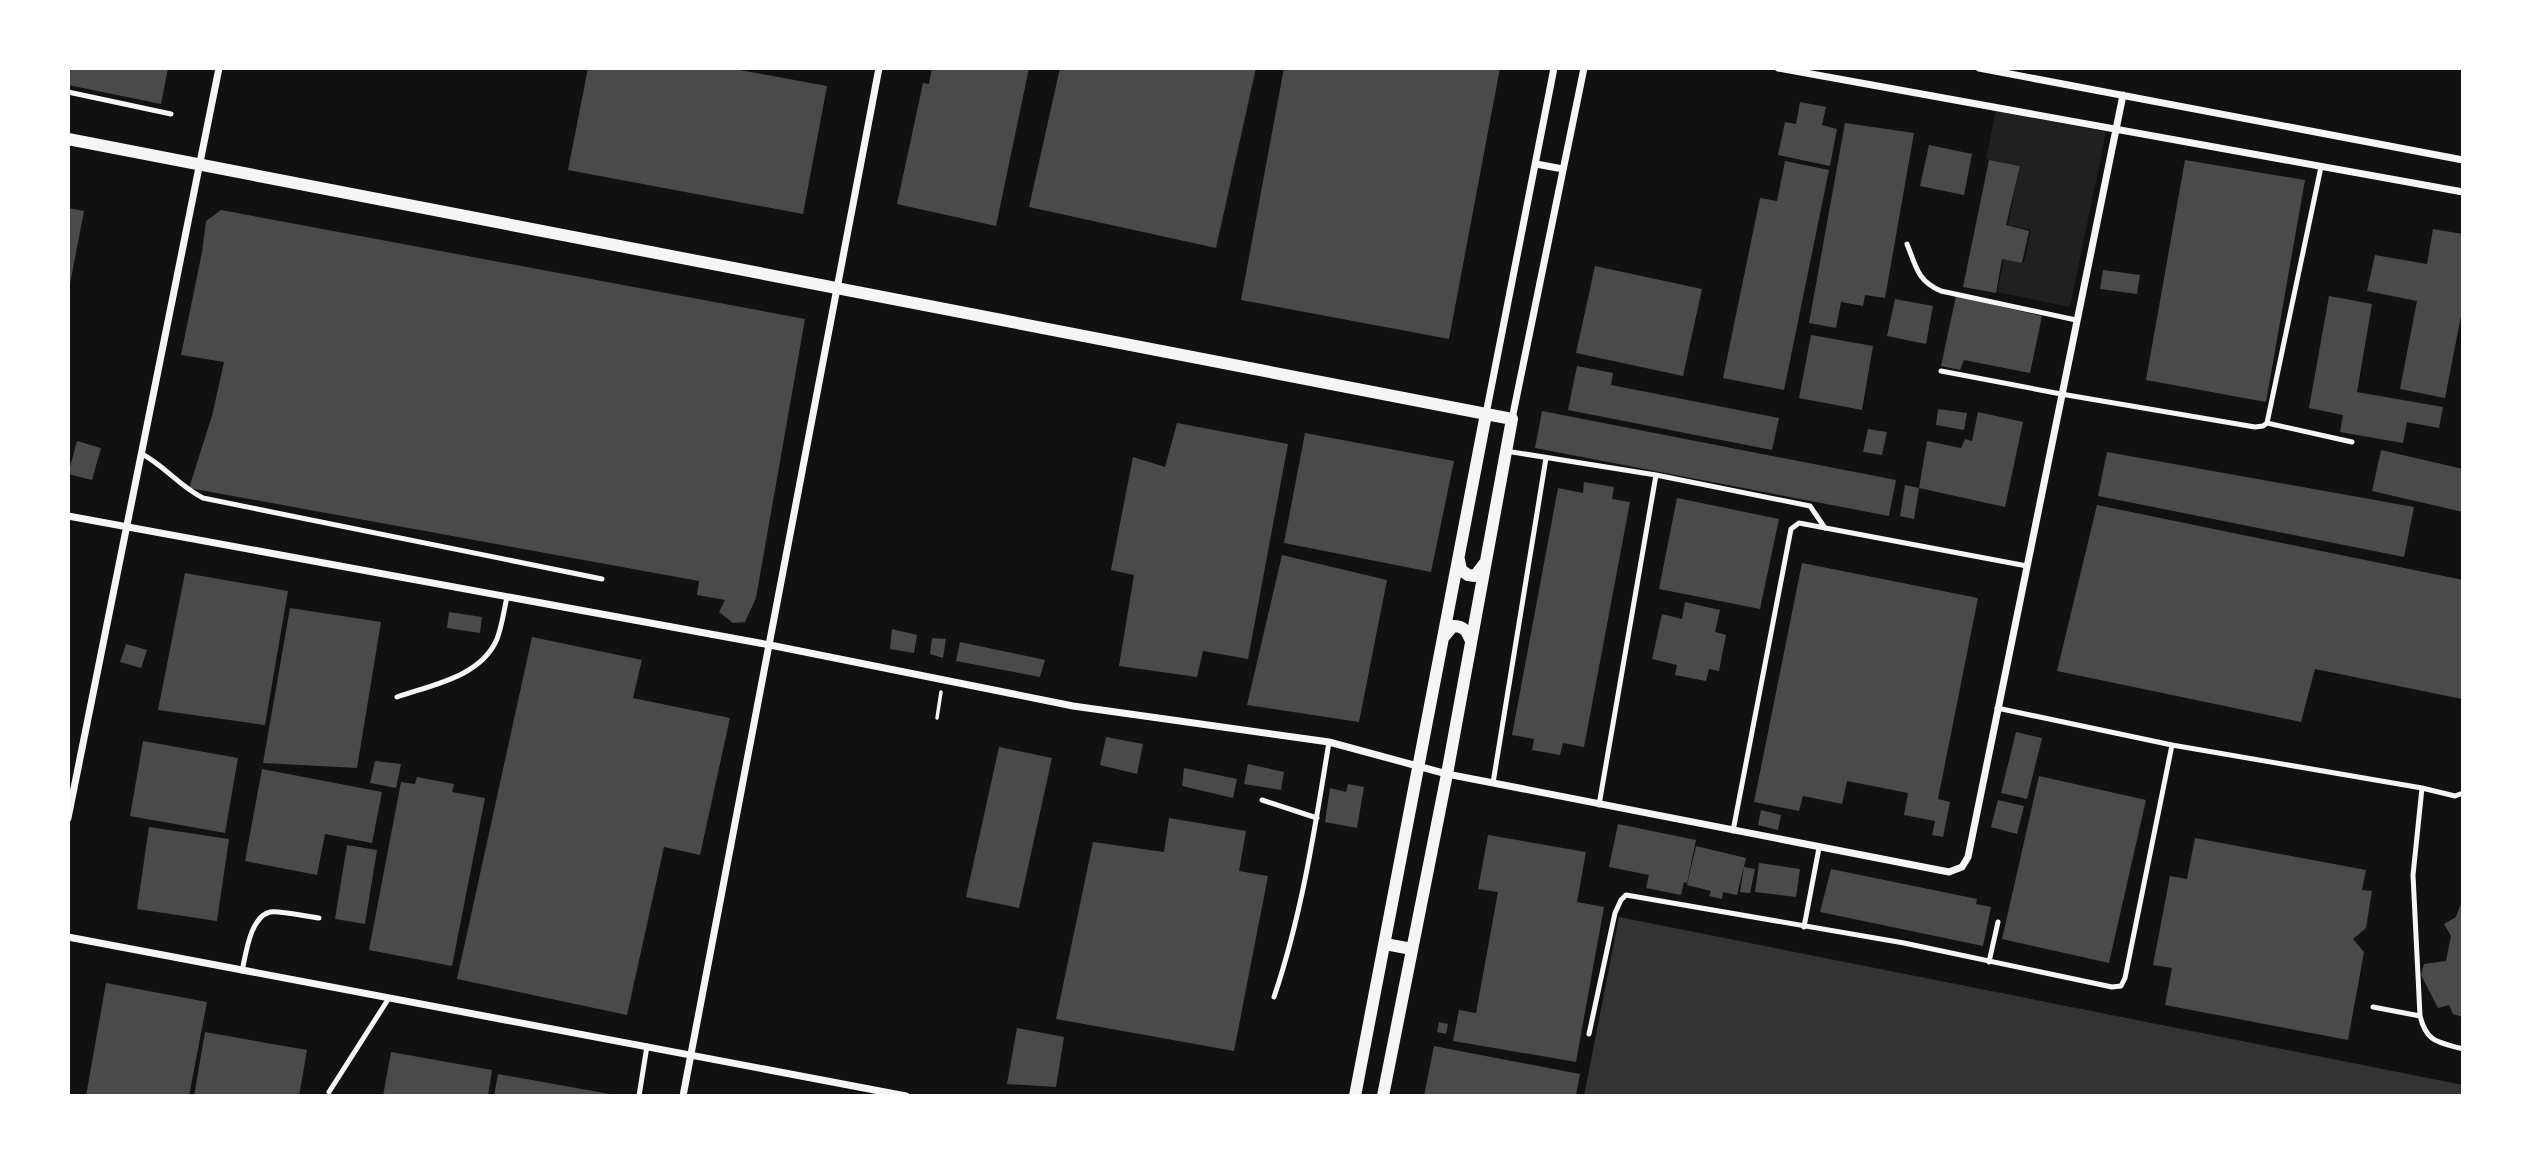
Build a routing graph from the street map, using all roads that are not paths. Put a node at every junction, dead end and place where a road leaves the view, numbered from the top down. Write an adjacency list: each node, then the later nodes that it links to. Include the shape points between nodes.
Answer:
1 (219, 68): 14 (street)
2 (879, 68): 20 (street)
3 (1554, 68): 15 (street)
4 (1584, 68): 17 (street)
5 (1778, 68): 7 (street)
6 (1979, 68): 9 (street)
7 (1796, 70): 11 (street)
8 (68, 92): 10 (lane)
9 (2123, 95): 11 (street); 13 (street)
10 (171, 114)
11 (2115, 130): 16 (street); 21 (street)
12 (68, 139): 14 (street)
13 (2463, 160)
14 (200, 163): 20 (street); 29 (street)
15 (1536, 164): 17 (street); 24 (street)
16 (2321, 167): 18 (street); 26 (lane)
17 (1563, 169): 25 (street)
18 (2463, 192)
19 (1907, 244): 21 (lane, via 1929,286)
20 (837, 287): 24 (street); 42 (street)
21 (2076, 320): 23 (street)
22 (1941, 371): 23 (lane)
23 (2061, 394): 26 (lane, via 2255,427); 37 (street)
24 (1486, 414): 25 (street); 35 (street)
25 (1512, 419): 28 (street)
26 (2267, 423): 27 (lane)
27 (2352, 442)
28 (1506, 451): 30 (lane); 36 (street)
29 (142, 454): 33 (street); 38 (lane, via 203,498)
30 (1546, 458): 31 (lane); 49 (lane)
31 (1656, 475): 34 (lane, via 1810,506); 53 (lane)
32 (68, 516): 33 (street)
33 (126, 527): 39 (street); 54 (street)
34 (1825, 528): 37 (lane); 56 (lane, via 1799,523 1791,529)
35 (1458, 556): 36 (street, via 1461,570 1468,575 1475,576); 40 (street)
36 (1485, 561): 41 (street)
37 (2027, 566): 44 (street)
38 (602, 579)
39 (507, 597): 42 (street); 43 (lane, via 496,640 478,664 458,676)
40 (1443, 639): 41 (street, via 1453,626 1459,626); 47 (street)
41 (1471, 641): 48 (street)
42 (770, 645): 45 (street, via 1073,706); 73 (street)
43 (397, 697)
44 (1997, 708): 46 (lane); 57 (street, via 1968,857 1962,867 1949,872)
45 (1329, 742): 47 (street); 55 (lane)
46 (2172, 745): 50 (lane); 64 (lane, via 2121,986)
47 (1419, 767): 48 (street); 62 (street)
48 (1447, 774): 49 (street); 63 (street)
49 (1493, 783): 53 (street)
50 (2422, 788): 51 (lane, via 2455,796); 69 (lane, via 2413,875)
51 (2463, 793)
52 (1262, 800): 55 (lane)
53 (1600, 804): 56 (street)
54 (68, 818)
55 (1317, 818): 66 (lane)
56 (1733, 831): 57 (street)
57 (1819, 848): 60 (lane)
58 (319, 918): 65 (lane, via 271,912 262,916 250,935)
59 (1998, 922): 64 (lane)
60 (1804, 927): 64 (lane); 70 (lane, via 1626,895 1615,913)
61 (68, 937): 65 (street)
62 (1385, 944): 63 (street); 78 (street)
63 (1412, 948): 79 (street)
64 (1989, 961)
65 (242, 971): 67 (street)
66 (1275, 997)
67 (389, 998): 71 (street); 74 (lane)
68 (2373, 1007): 69 (lane)
69 (2420, 1016): 72 (lane, via 2431,1040)
70 (1590, 1034)
71 (647, 1046): 73 (street); 75 (lane)
72 (2463, 1049)
73 (691, 1054): 76 (street); 77 (street)
74 (329, 1091)
75 (639, 1096)
76 (683, 1096)
77 (906, 1096)
78 (1355, 1096)
79 (1383, 1096)

